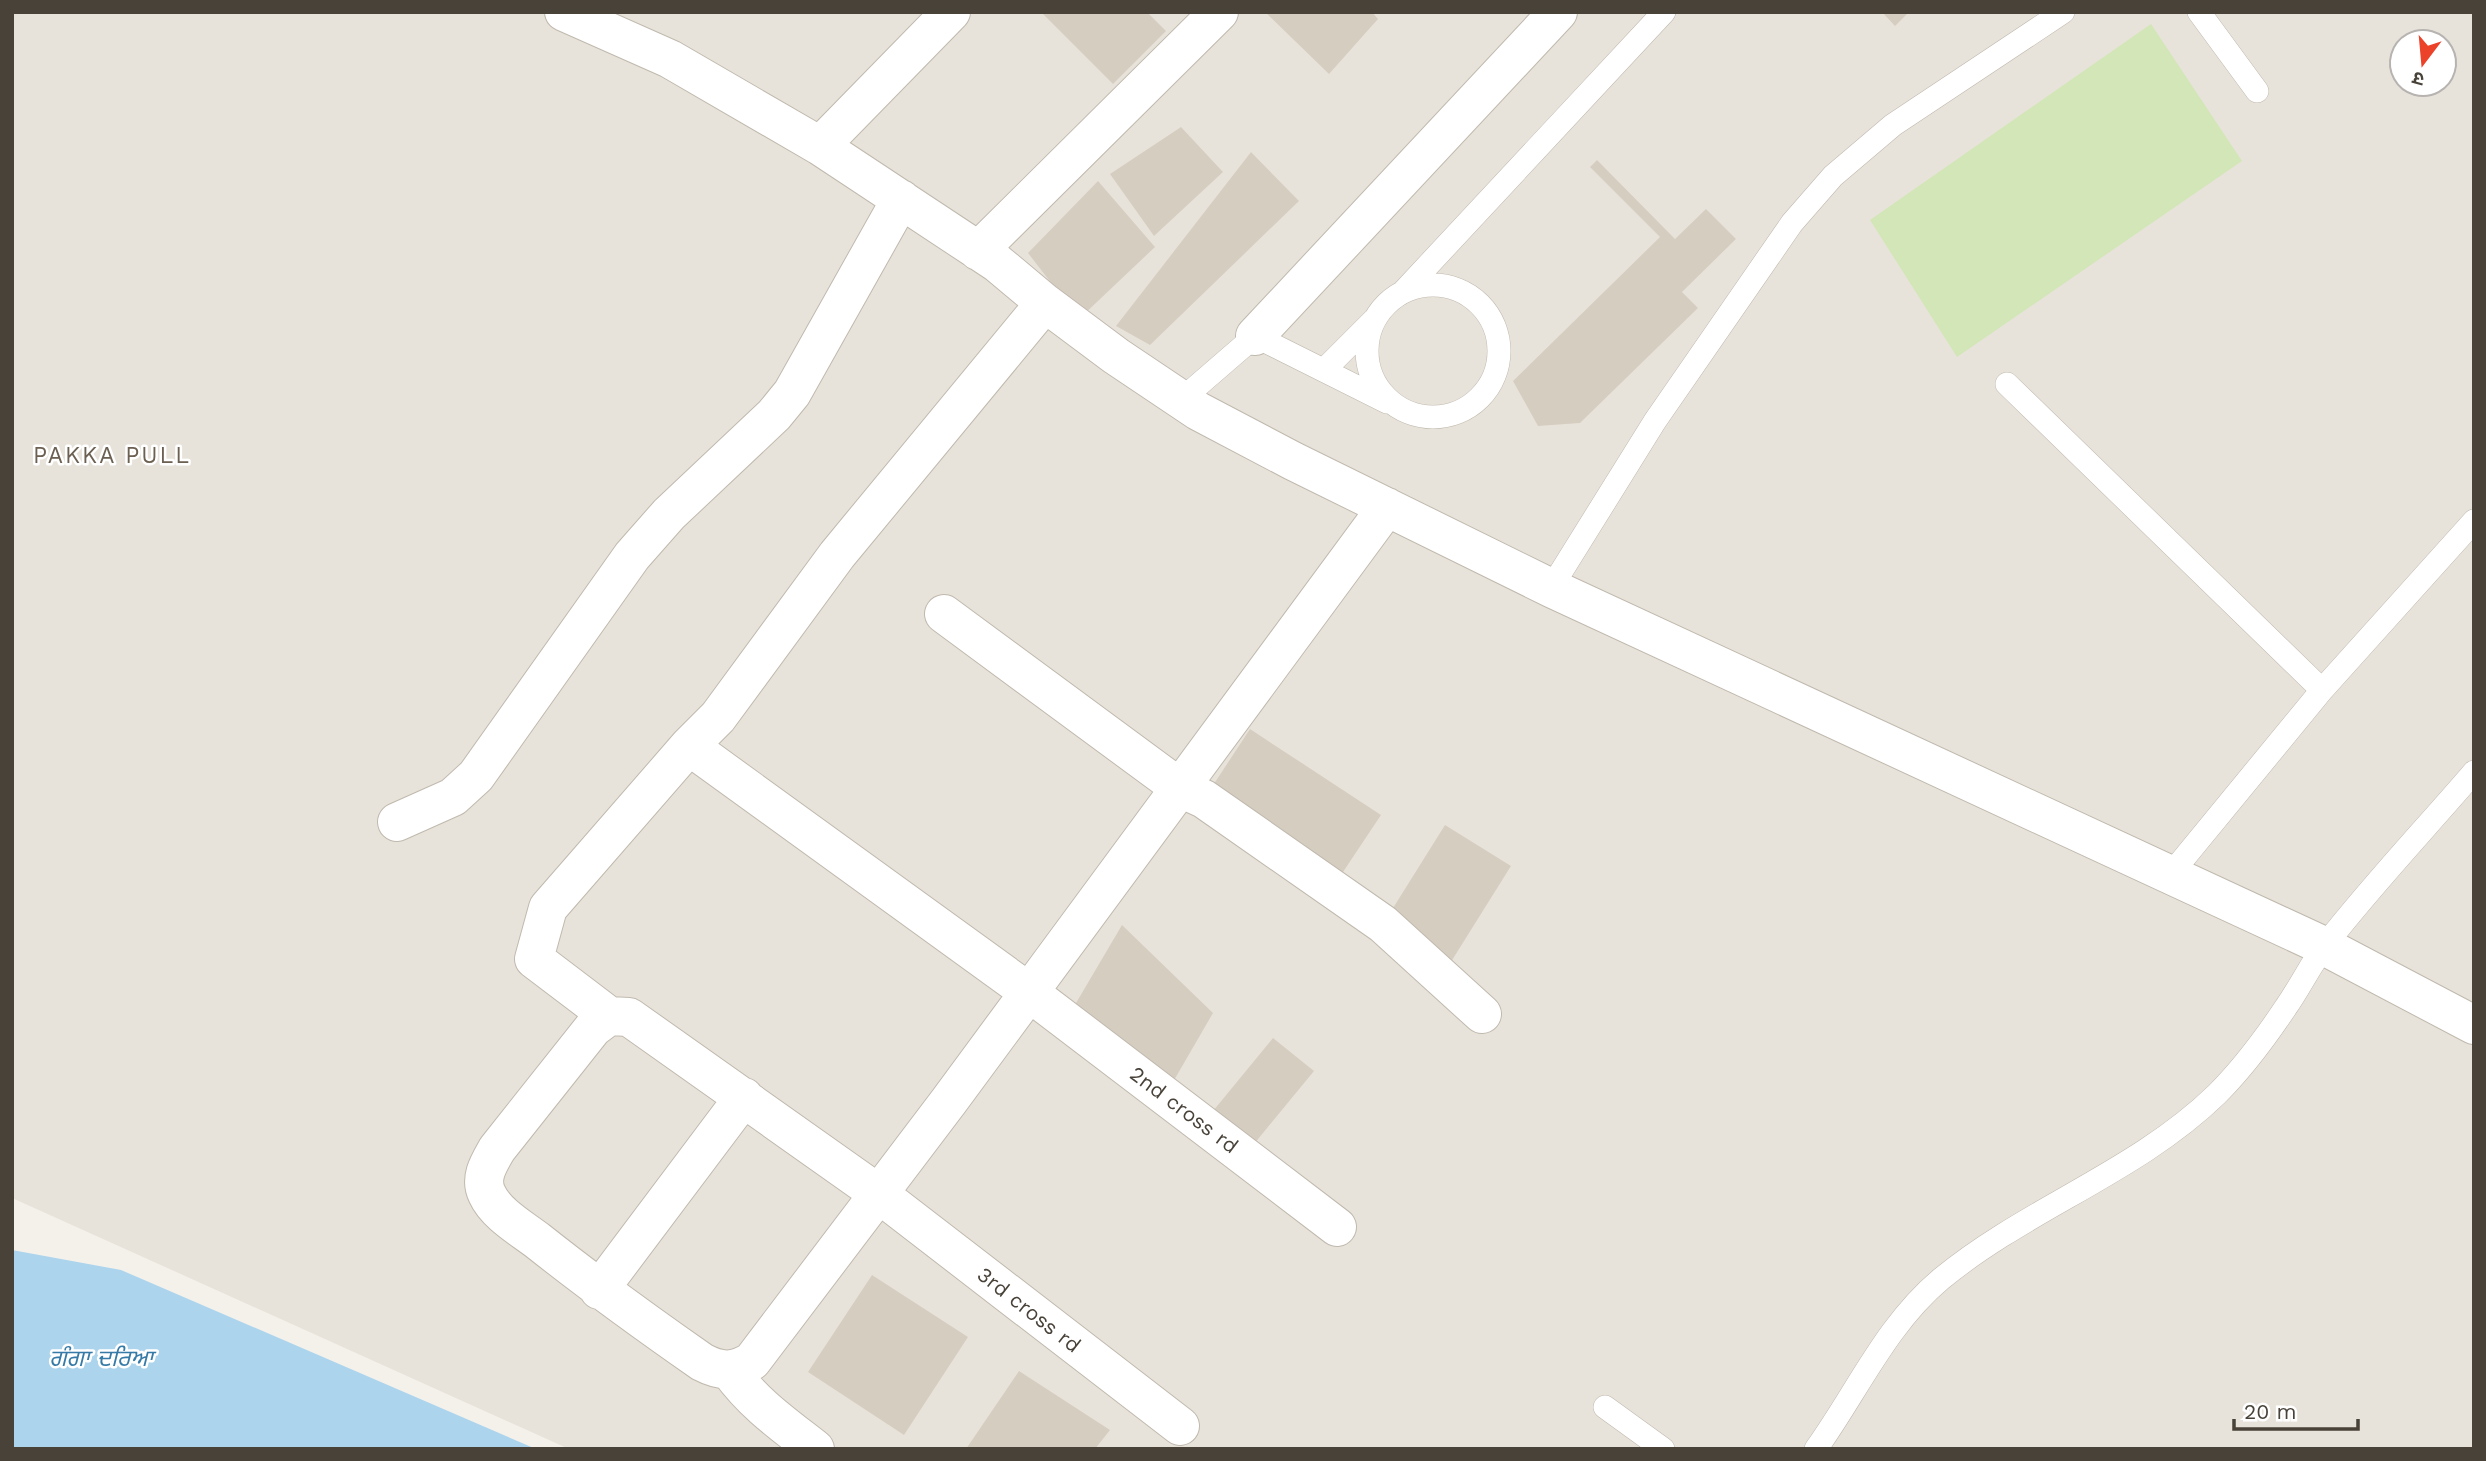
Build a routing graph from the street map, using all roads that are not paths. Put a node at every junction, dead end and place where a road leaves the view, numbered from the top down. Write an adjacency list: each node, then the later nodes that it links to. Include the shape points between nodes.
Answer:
1 (564, 12): 9 (street, via 670,58)
2 (951, 12): 9 (street)
3 (1219, 12): 11 (street)
4 (1558, 12): 15 (street)
5 (1664, 12): 12 (lane)
6 (2063, 12): 22 (lane, via 1893,125 1833,176 1792,223 1655,421)
7 (2199, 12): 8 (lane)
8 (2257, 91)
9 (820, 146): 10 (street)
10 (901, 200): 11 (street); 28 (street, via 792,393 632,556 476,776 453,797)
11 (978, 251): 13 (street)
12 (1404, 291): 14 (lane); 19 (lane, via 1426,285 1449,287 1471,296 1487,312 1497,332 1500,355 1482,397 1464,411 1423,417)
13 (1045, 303): 18 (street); 25 (street, via 837,555 718,718)
14 (1374, 320): 16 (lane); 19 (lane, via 1367,361 1386,398)
15 (1255, 336): 16 (lane); 18 (lane)
16 (1324, 370): 19 (lane)
17 (2007, 384): 24 (lane)
18 (1181, 400): 20 (street)
19 (1403, 410)
20 (1387, 508): 22 (street); 27 (street)
21 (2474, 521): 24 (lane)
22 (1551, 588): 29 (street)
23 (944, 614): 27 (street)
24 (2322, 690): 29 (lane)
25 (689, 746): 31 (street, 2nd cross rd); 33 (street, via 548,908 534,959)
26 (2474, 772): 30 (lane)
27 (1180, 788): 31 (street); 32 (street, via 1204,799 1383,924)
28 (397, 822)
29 (2170, 875): 30 (street)
30 (2324, 946): 34 (street); 44 (lane, via 2287,1007 2217,1093 2135,1157 1983,1249 1908,1311)
31 (1030, 993): 36 (street); 37 (street, 2nd cross rd)
32 (1482, 1014)
33 (609, 1016): 35 (street, 3rd cross rd, via 629,1017); 38 (street, via 593,1028 497,1149 483,1182 500,1212)
34 (2474, 1024)
35 (744, 1097): 36 (street, 3rd cross rd); 38 (street)
36 (879, 1194): 39 (street, via 752,1361); 41 (street, 3rd cross rd)
37 (1337, 1227)
38 (599, 1290): 39 (street, via 702,1362)
39 (730, 1371): 42 (street, via 766,1412)
40 (1605, 1406): 43 (lane)
41 (1180, 1426)
42 (816, 1449)
43 (1663, 1449)
44 (1816, 1449)

